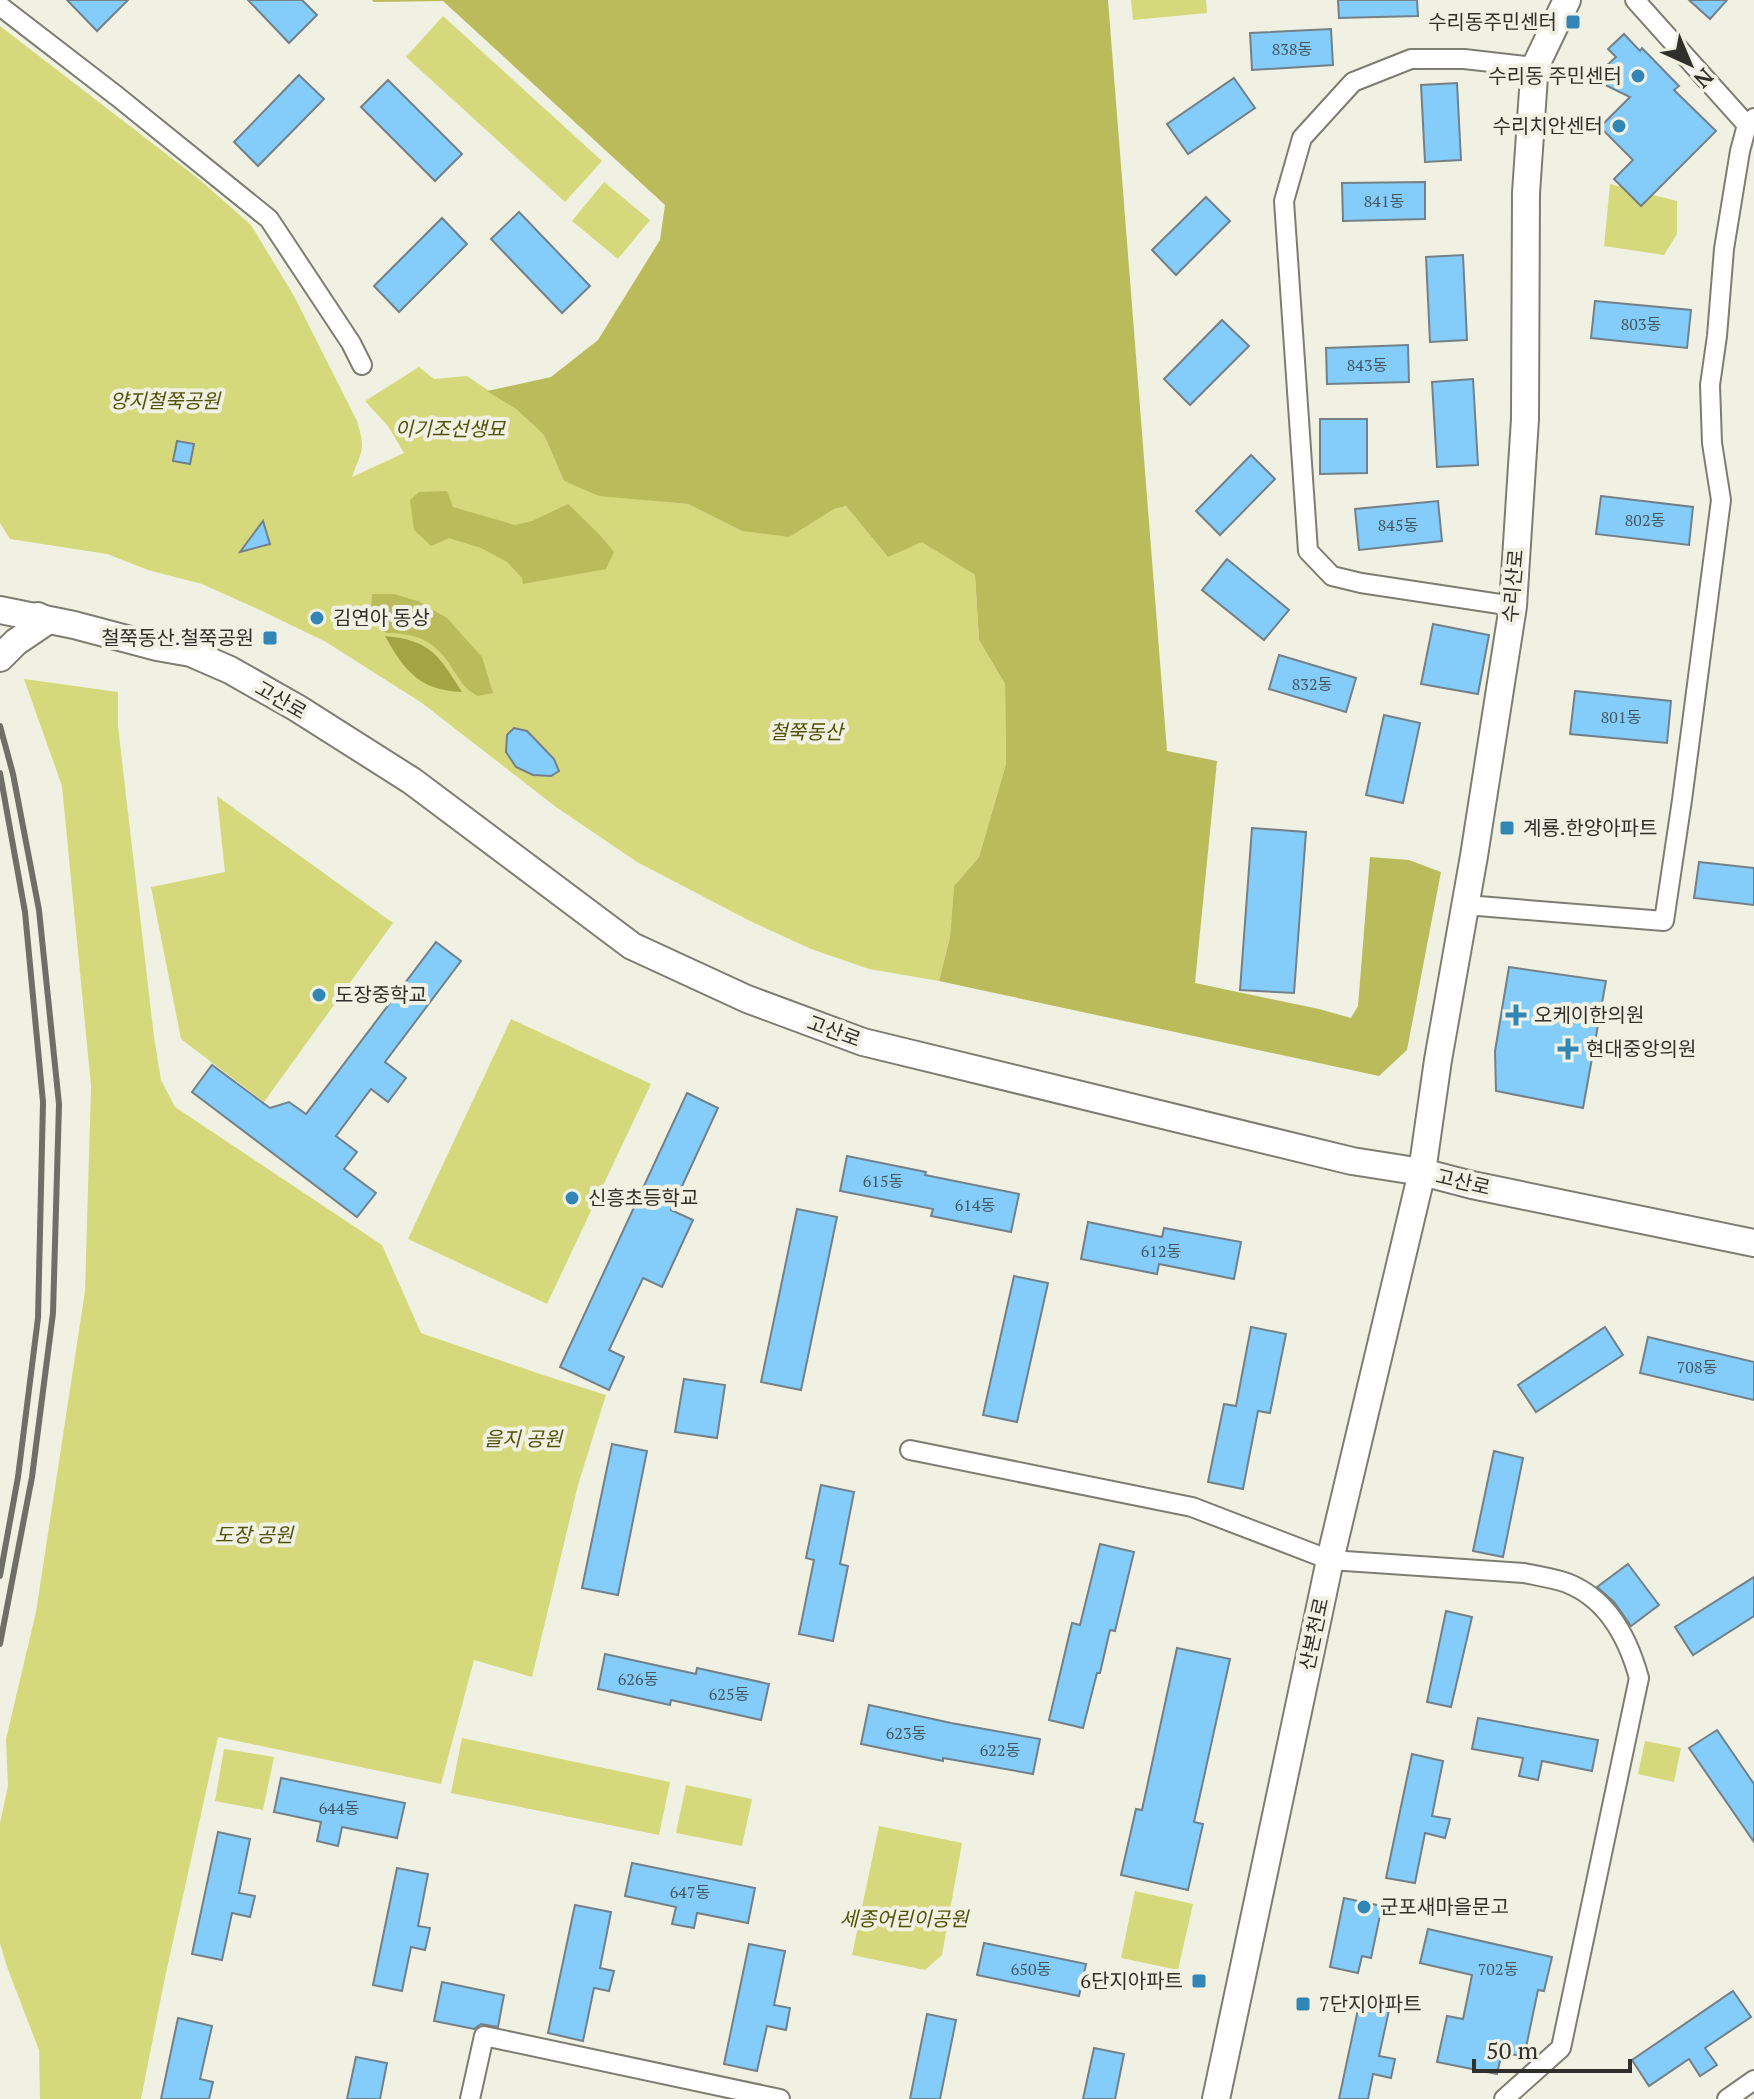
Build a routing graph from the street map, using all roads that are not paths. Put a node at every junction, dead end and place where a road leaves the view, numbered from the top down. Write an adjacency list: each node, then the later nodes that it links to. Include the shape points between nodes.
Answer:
1 (1567, 0): 4 (street, 수리산로)
2 (1635, 0): 5 (street)
3 (0, 6): 6 (street, via 269,219)
4 (1535, 67): 8 (street, 수리산로, via 1526,193 1525,419); 8 (street, via 1411,59 1353,82 1302,138 1284,201 1308,551 1332,576)
5 (1750, 122): 12 (street, via 1724,249 1710,385 1721,500 1664,921)
6 (362, 365)
7 (0, 595): 10 (street)
8 (1513, 606): 12 (street, 수리산로)
9 (0, 610): 10 (street, 고산로)
10 (47, 621): 11 (street); 13 (street, 고산로, via 191,653 230,670 412,781 632,946 747,999 863,1042 1352,1161)
11 (0, 658)
12 (1466, 905): 13 (street, 수리산로)
13 (1422, 1172): 14 (street, 고산로); 16 (street, 산본천로)
14 (1754, 1243)
15 (910, 1450): 16 (street, via 1192,1507)
16 (1330, 1560): 20 (street, 산본천로); 21 (street, via 1524,1573 1566,1583 1586,1592 1603,1609 1632,1653 1639,1678 1561,2048)
17 (1754, 2080): 22 (street)
18 (470, 2099): 19 (street, via 484,2036)
19 (780, 2099)
20 (1216, 2099)
21 (1504, 2099)
22 (1727, 2099)

